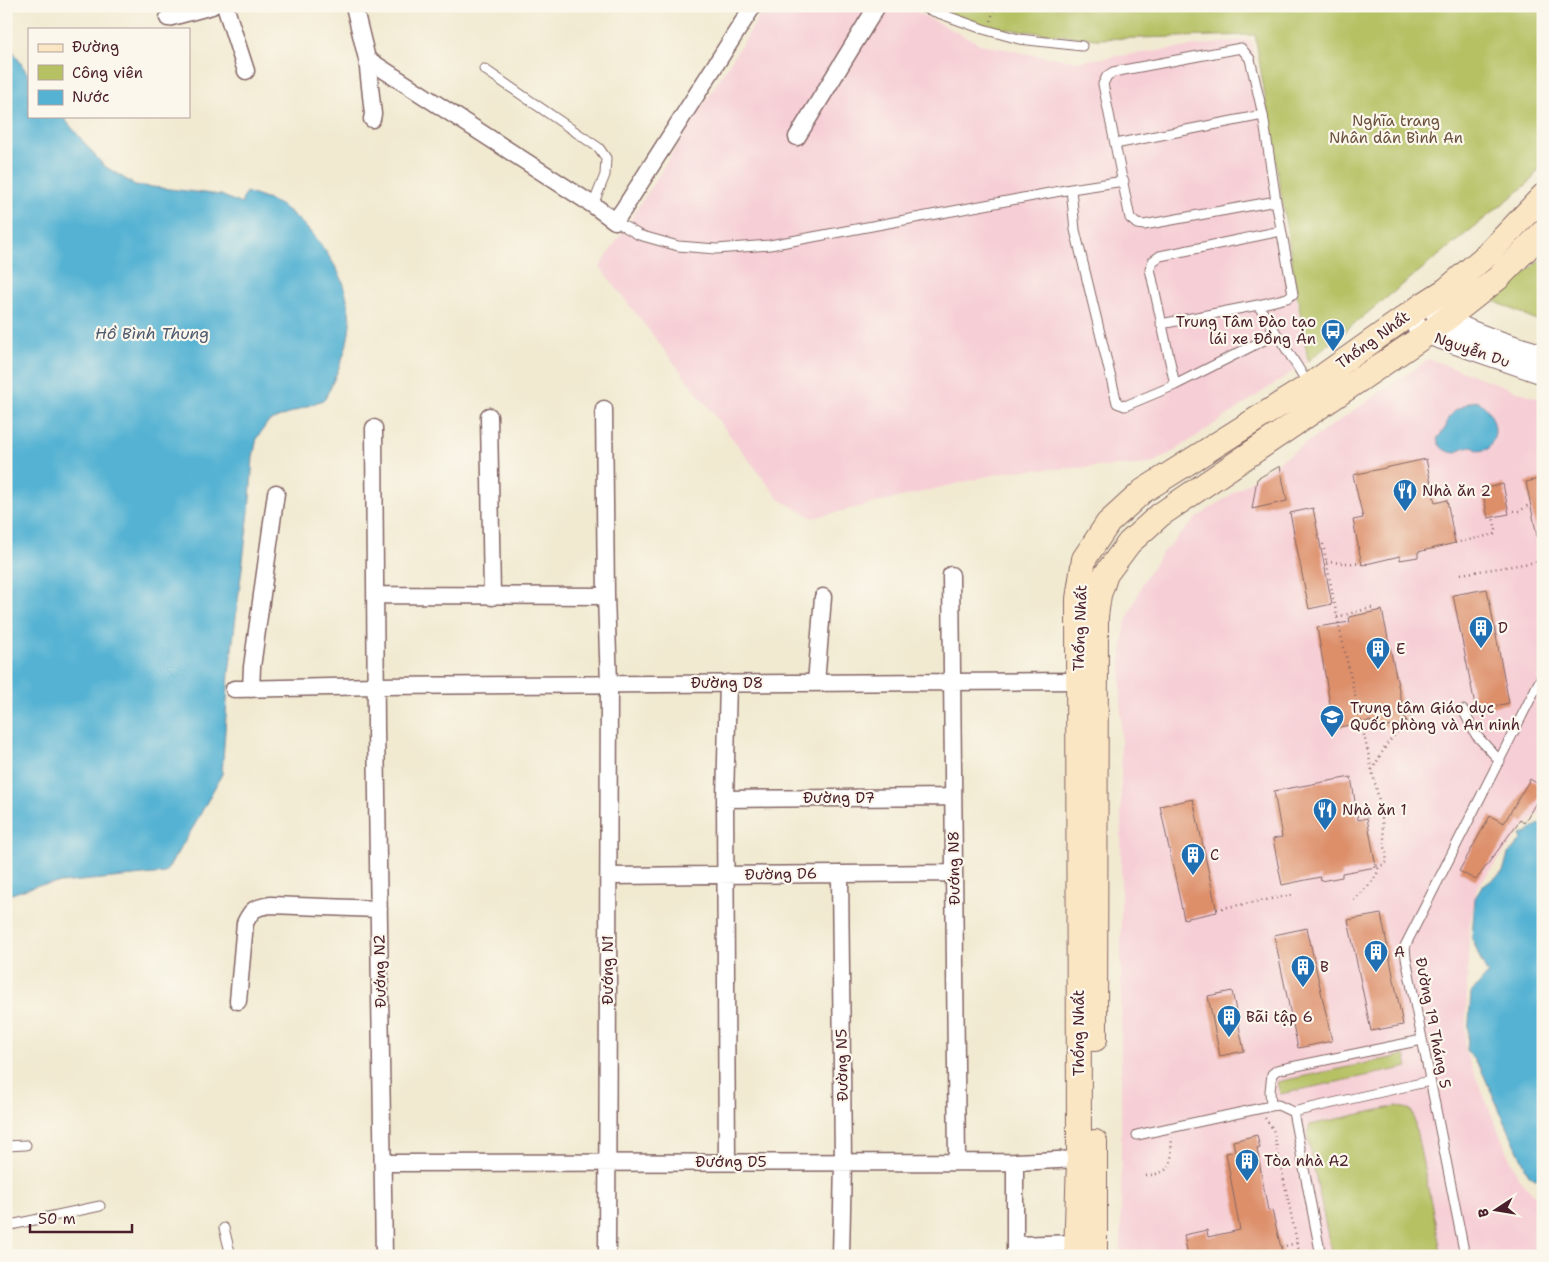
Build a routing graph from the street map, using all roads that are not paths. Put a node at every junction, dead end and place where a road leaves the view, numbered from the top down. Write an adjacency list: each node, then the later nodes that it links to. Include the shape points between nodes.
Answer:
1 (212, 6): 7 (street)
2 (224, 6): 11 (street)
3 (354, 6): 9 (street)
4 (753, 6): 21 (street)
5 (877, 6): 14 (street)
6 (919, 6): 8 (lane, via 1019,39)
7 (168, 18)
8 (1082, 46)
9 (367, 59): 13 (street); 20 (street)
10 (484, 69): 20 (lane, via 599,148 606,158 605,175)
11 (246, 71)
12 (1263, 115): 15 (lane); 15 (lane, via 1250,59 1241,48 1114,72 1103,84); 19 (lane)
13 (372, 119)
14 (797, 138)
15 (1115, 144): 16 (lane)
16 (1124, 181): 17 (lane); 19 (lane, via 1130,218 1144,226)
17 (1071, 189): 21 (lane, via 761,246 716,249 678,246 639,235); 32 (lane, via 1075,230 1117,403 1124,406)
18 (1543, 196): 25 (main road, Thống Nhất, via 1488,254 1446,290)
19 (1276, 201): 22 (lane)
20 (593, 205): 21 (street)
21 (615, 221)
22 (1281, 231): 24 (lane, via 1293,294); 27 (lane, via 1160,256 1153,261 1150,269)
23 (1543, 232): 26 (main road, Thống Nhất, via 1498,278)
24 (1258, 305): 27 (lane); 28 (lane)
25 (1415, 310): 26 (street, Nguyễn Du); 29 (street, Nguyễn Du); 33 (main road, Thống Nhất)
26 (1446, 320): 29 (main road, Thống Nhất); 30 (street, Nguyễn Du)
27 (1162, 324): 32 (lane)
28 (1276, 334): 32 (lane); 33 (lane)
29 (1427, 334): 31 (street, Nguyễn Du); 39 (main road, Thống Nhất, via 1160,515)
30 (1543, 355)
31 (1543, 374)
32 (1175, 385)
33 (1309, 386): 38 (main road, Thống Nhất, via 1143,491)
34 (604, 409): 42 (street, Đướng N1)
35 (489, 416): 43 (street)
36 (374, 428): 41 (street, Đướng N2)
37 (276, 493): 52 (street)
38 (1108, 523): 39 (main road); 46 (main road, Thống Nhất, via 1084,558 1078,599)
39 (1129, 543): 71 (main road, Thống Nhất, via 1106,574 1096,616)
40 (951, 575): 47 (street, Đướng N8)
41 (376, 595): 43 (street); 51 (street, Đướng N2)
42 (606, 596): 43 (street); 49 (street, Đướng N1)
43 (492, 597)
44 (824, 597): 48 (street)
45 (1543, 674): 55 (lane, Đường 19 Tháng 5)
46 (1078, 681): 47 (street, Đường D8); 71 (main road, Thống Nhất)
47 (952, 682): 48 (street, Đường D8); 56 (street, Đướng N8)
48 (816, 683): 50 (street, Đường D8)
49 (609, 684): 50 (street, Đường D8); 51 (street, Đường D8); 61 (street, Đướng N1)
50 (728, 684): 57 (street)
51 (377, 686): 52 (street, Đường D8); 62 (street, Đướng N2)
52 (251, 688): 53 (street, Đường D8)
53 (234, 689)
54 (1463, 710): 55 (lane, via 1476,735)
55 (1500, 761): 64 (lane, Đường 19 Tháng 5, via 1405,946)
56 (953, 797): 57 (street, Đường D7); 58 (street, Đướng N8)
57 (725, 799): 60 (street)
58 (954, 872): 59 (street, Đường D6); 75 (street, Đướng N8)
59 (840, 874): 60 (street, Đường D6); 74 (street, Đường N5)
60 (725, 875): 61 (street, Đường D6); 73 (street)
61 (609, 876): 72 (street, Đướng N1)
62 (379, 909): 63 (street, via 256,907 245,923); 77 (street, Đướng N2)
63 (238, 1000)
64 (1422, 1040): 65 (lane, Đường 19 Tháng 5); 66 (lane, via 1277,1070 1271,1080)
65 (1430, 1081): 67 (lane); 89 (lane, Đường 19 Tháng 5)
66 (1271, 1106): 67 (lane, via 1278,1105); 68 (lane)
67 (1293, 1112): 88 (lane)
68 (1137, 1135)
69 (26, 1145): 70 (lane)
70 (6, 1146)
71 (1087, 1160): 76 (street, Đướng D5); 81 (main road, Thống Nhất); 87 (main road, Thống Nhất)
72 (608, 1162): 73 (street, Đướng D5); 77 (street, Đướng D5); 85 (street, Đướng N1)
73 (727, 1162): 74 (street, Đướng D5)
74 (843, 1162): 75 (street, Đướng D5); 86 (street, Đường N5)
75 (957, 1162): 76 (street, Đướng D5)
76 (1015, 1162): 82 (street)
77 (383, 1163): 84 (street, Đướng N2)
78 (100, 1206): 79 (lane)
79 (6, 1226)
80 (224, 1228): 83 (lane)
81 (1076, 1249): 82 (street)
82 (1015, 1251)
83 (231, 1256)
84 (384, 1256)
85 (607, 1256)
86 (841, 1256)
87 (1095, 1256)
88 (1322, 1256)
89 (1465, 1256)

